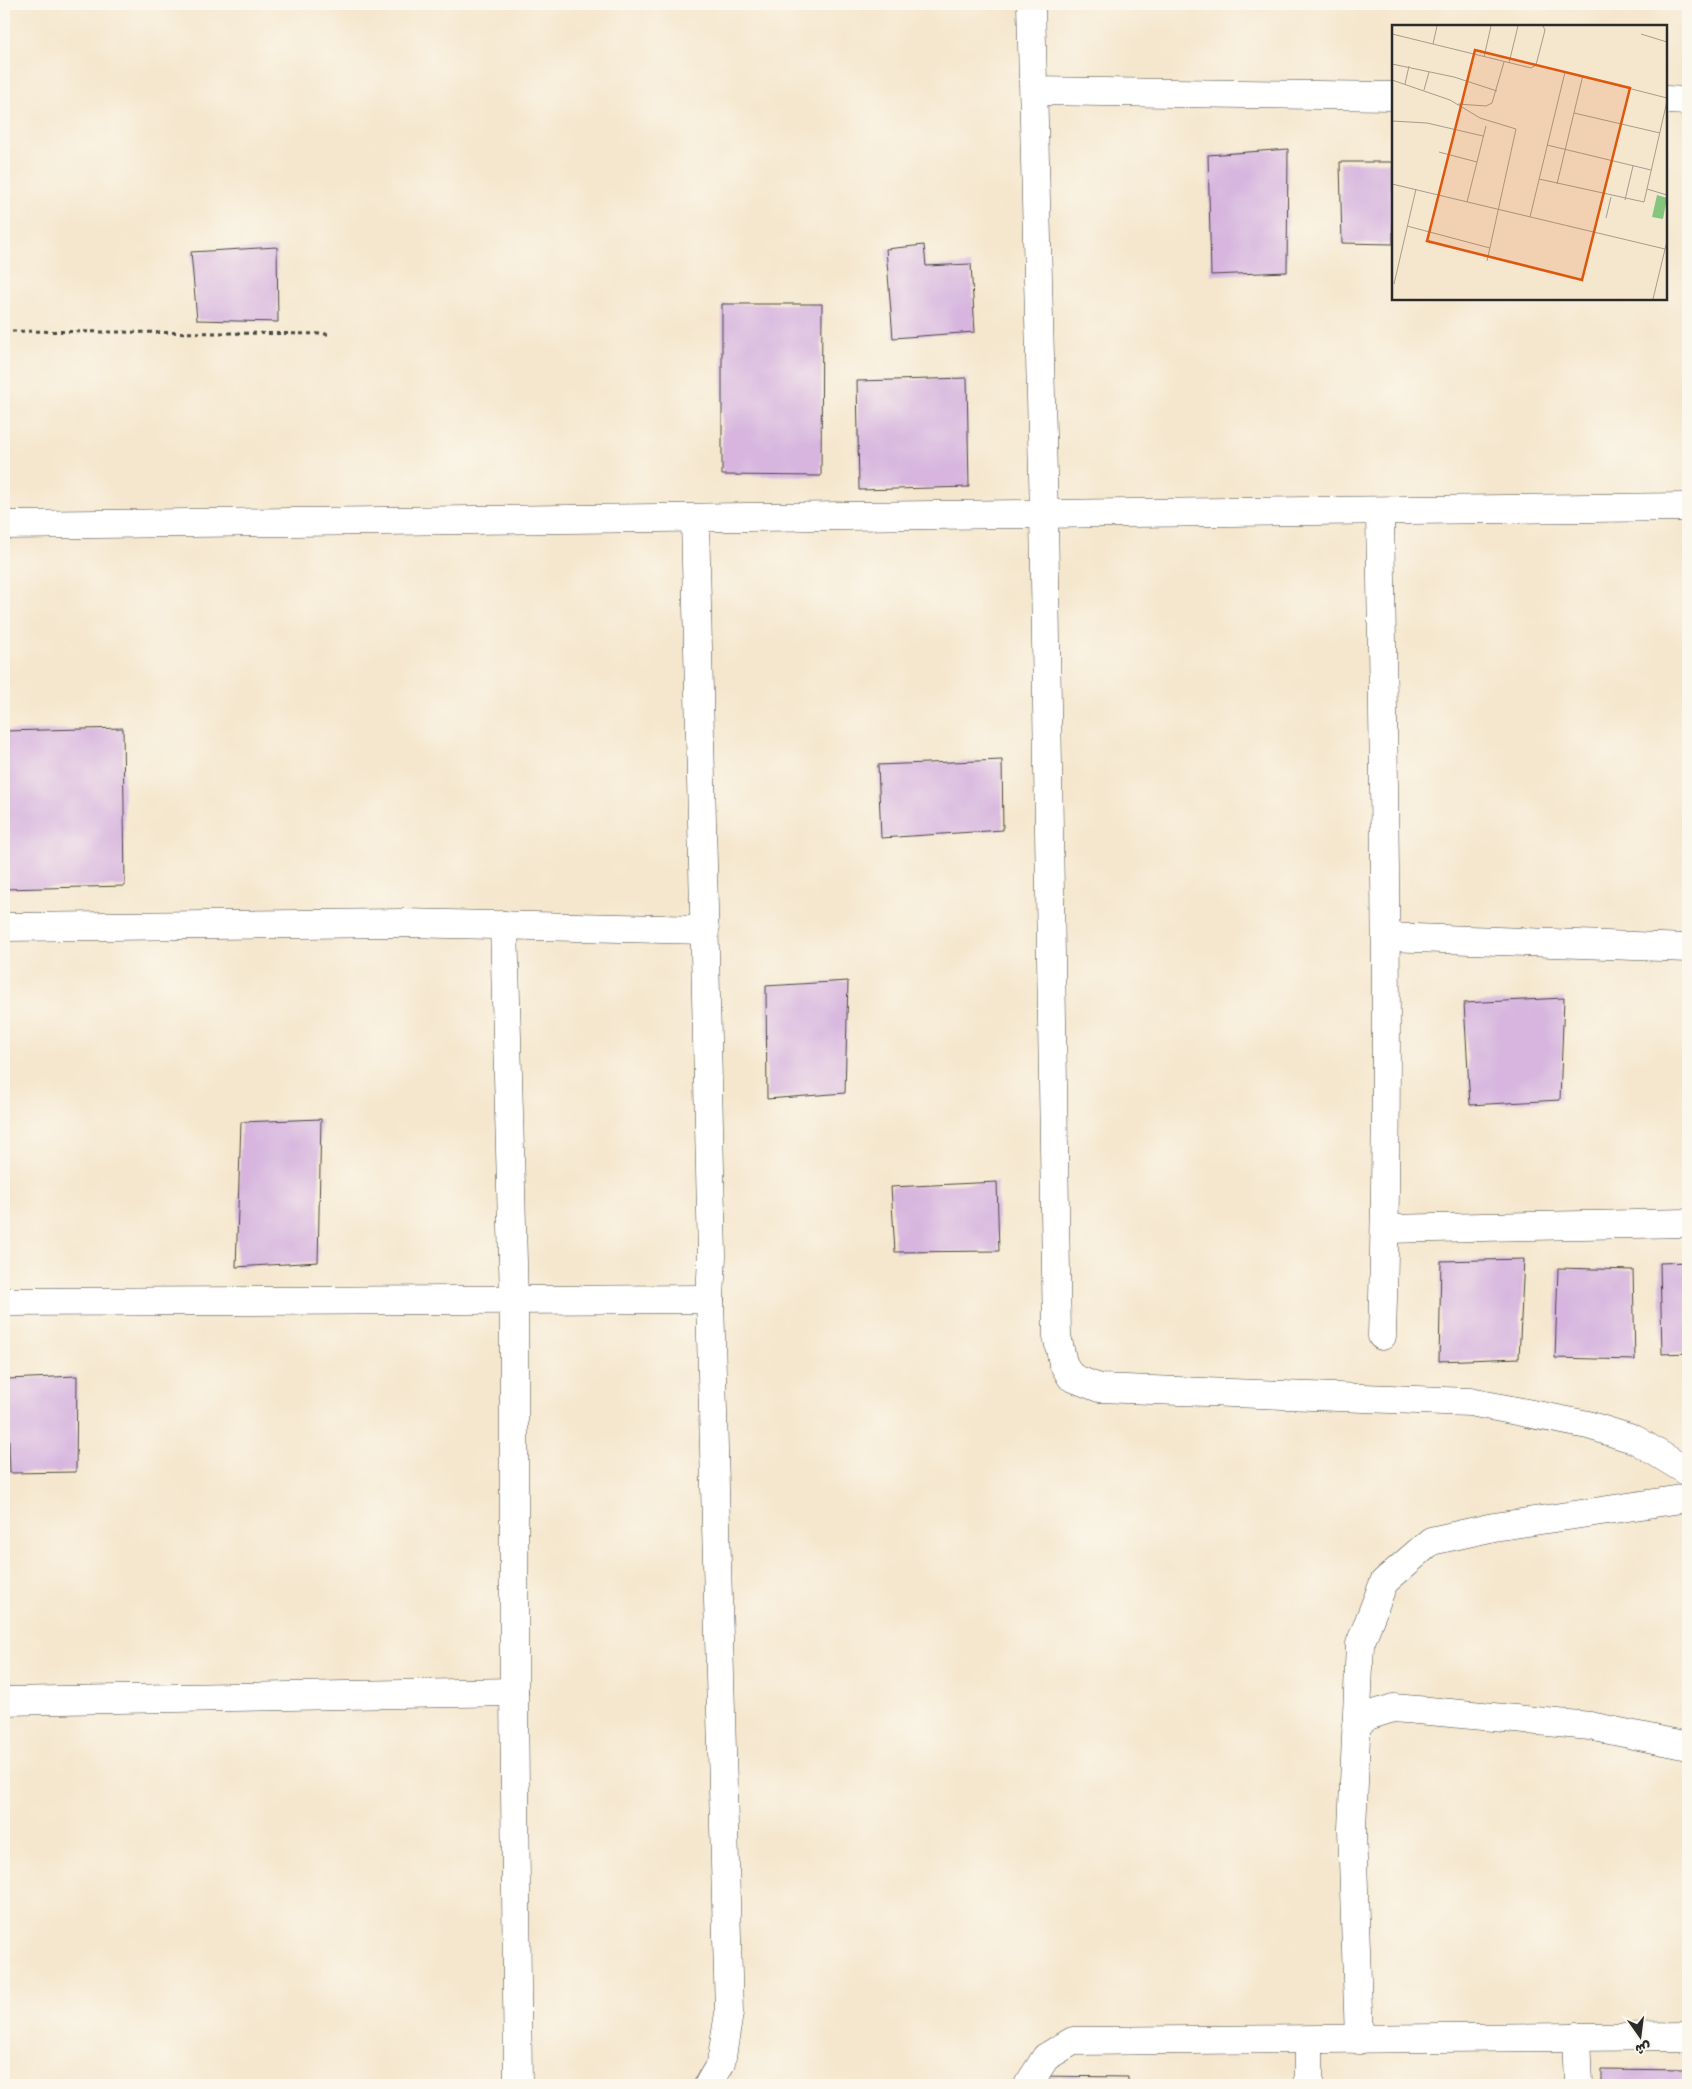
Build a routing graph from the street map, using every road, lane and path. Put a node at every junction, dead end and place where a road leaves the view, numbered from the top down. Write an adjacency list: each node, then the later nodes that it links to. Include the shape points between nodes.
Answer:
1 (1031, 4): 2 (street)
2 (1034, 91): 3 (street); 10 (street)
3 (1392, 96)
4 (1667, 100): 5 (street)
5 (1688, 101)
6 (4, 331): 7 (path)
7 (331, 334)
8 (1688, 507): 9 (street)
9 (1380, 511): 10 (street); 16 (street)
10 (1044, 514): 11 (street); 24 (street, via 1057,1336 1063,1363 1071,1378 1099,1388 1470,1402 1588,1425 1628,1438)
11 (695, 518): 12 (street); 15 (street)
12 (4, 525)
13 (504, 925): 14 (street); 15 (street); 21 (street)
14 (4, 928)
15 (705, 930): 20 (street, via 712,1256)
16 (1387, 937): 17 (street); 19 (street)
17 (1688, 948)
18 (1688, 1222): 19 (street)
19 (1385, 1229): 23 (street)
20 (710, 1299): 21 (street); 35 (street, via 729,2013 722,2063)
21 (514, 1300): 22 (street); 26 (street)
22 (4, 1302)
23 (1382, 1336)
24 (1688, 1472)
25 (1688, 1498): 28 (street, via 1494,1527 1431,1541 1384,1582 1360,1644)
26 (514, 1692): 27 (street); 34 (street)
27 (4, 1700)
28 (1356, 1725): 29 (street, via 1368,1716 1393,1708 1590,1726); 32 (street, via 1352,1829)
29 (1688, 1746)
30 (1576, 2036): 31 (street); 32 (street); 38 (street)
31 (1688, 2036)
32 (1359, 2040): 33 (street)
33 (1309, 2041): 36 (street, via 1073,2041 1046,2057); 37 (street)
34 (518, 2085)
35 (708, 2085)
36 (1028, 2085)
37 (1309, 2085)
38 (1578, 2085)

